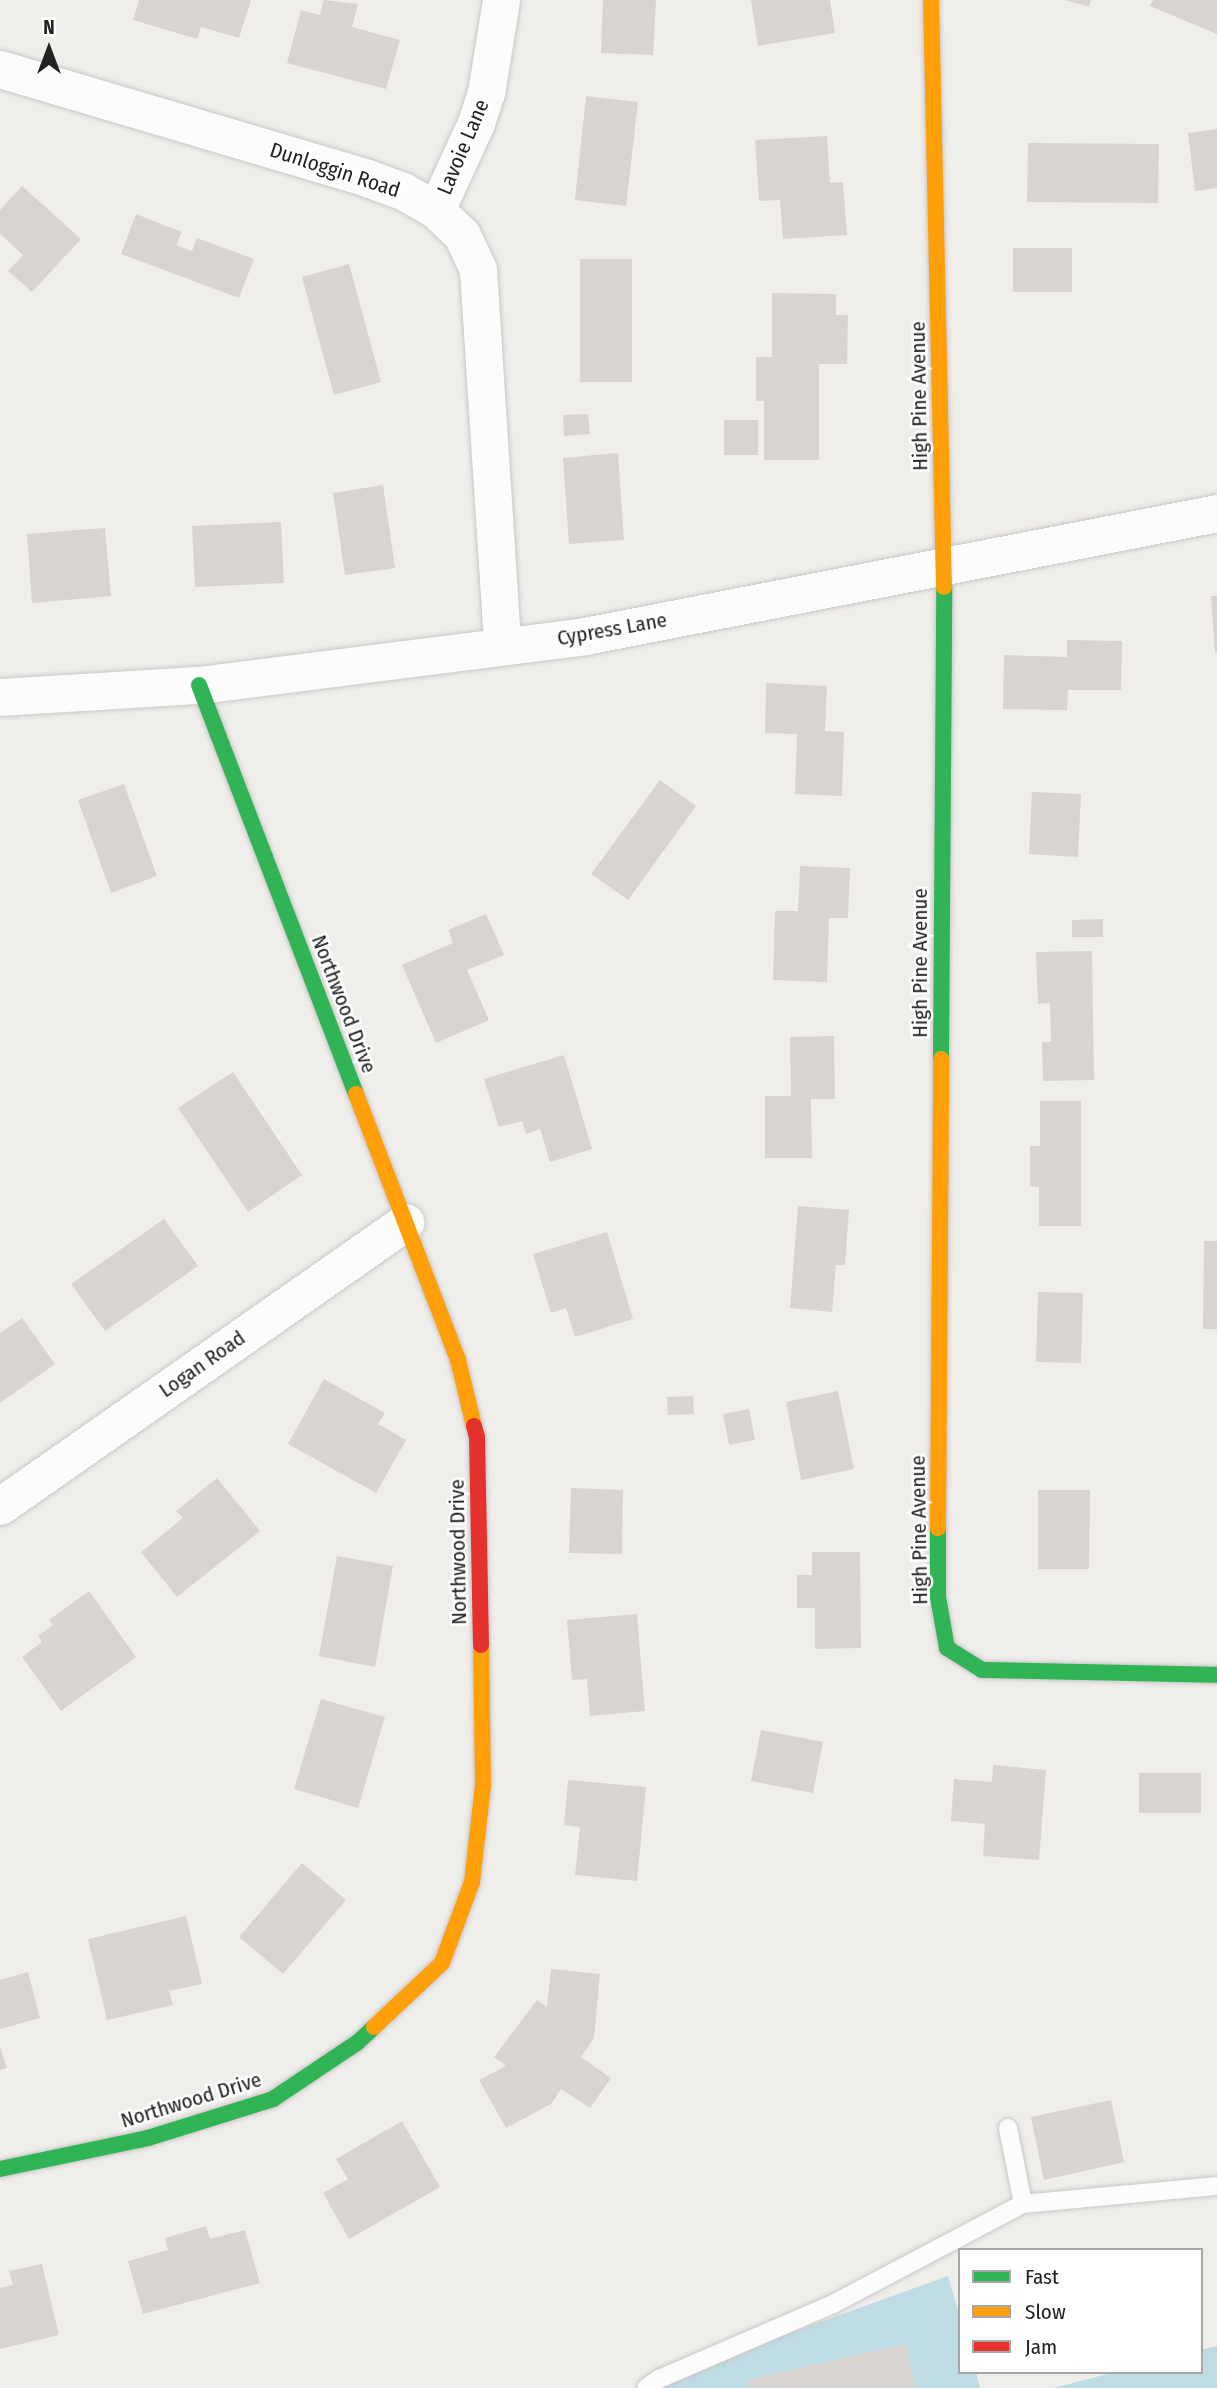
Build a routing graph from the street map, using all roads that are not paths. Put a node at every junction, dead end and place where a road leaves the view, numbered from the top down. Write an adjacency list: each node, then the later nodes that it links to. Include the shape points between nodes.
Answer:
1 (502, 0): 4 (street, Lavoie Lane, via 486,93)
2 (931, 0): 6 (street, High Pine Avenue)
3 (0, 69): 4 (street, Dunloggin Road, via 367,178)
4 (436, 210): 7 (street, Dunloggin Road, via 462,235 478,270)
5 (1217, 513): 6 (street, Cypress Lane)
6 (944, 565): 7 (street, Cypress Lane, via 585,636); 12 (street, High Pine Avenue, via 938,1597 947,1648 982,1670)
7 (502, 646): 8 (street, Cypress Lane)
8 (199, 685): 9 (street, Cypress Lane); 10 (street, Northwood Drive)
9 (0, 697)
10 (405, 1222): 11 (street, Logan Road); 14 (street, Northwood Drive, via 458,1360 477,1437 483,1785 472,1882 442,1963 358,2042 273,2099 148,2138)
11 (0, 1506)
12 (1217, 1675)
13 (1008, 2128): 16 (lane)
14 (0, 2169)
15 (1217, 2186): 16 (lane)
16 (1023, 2204): 17 (lane, via 833,2304)
17 (646, 2388)

